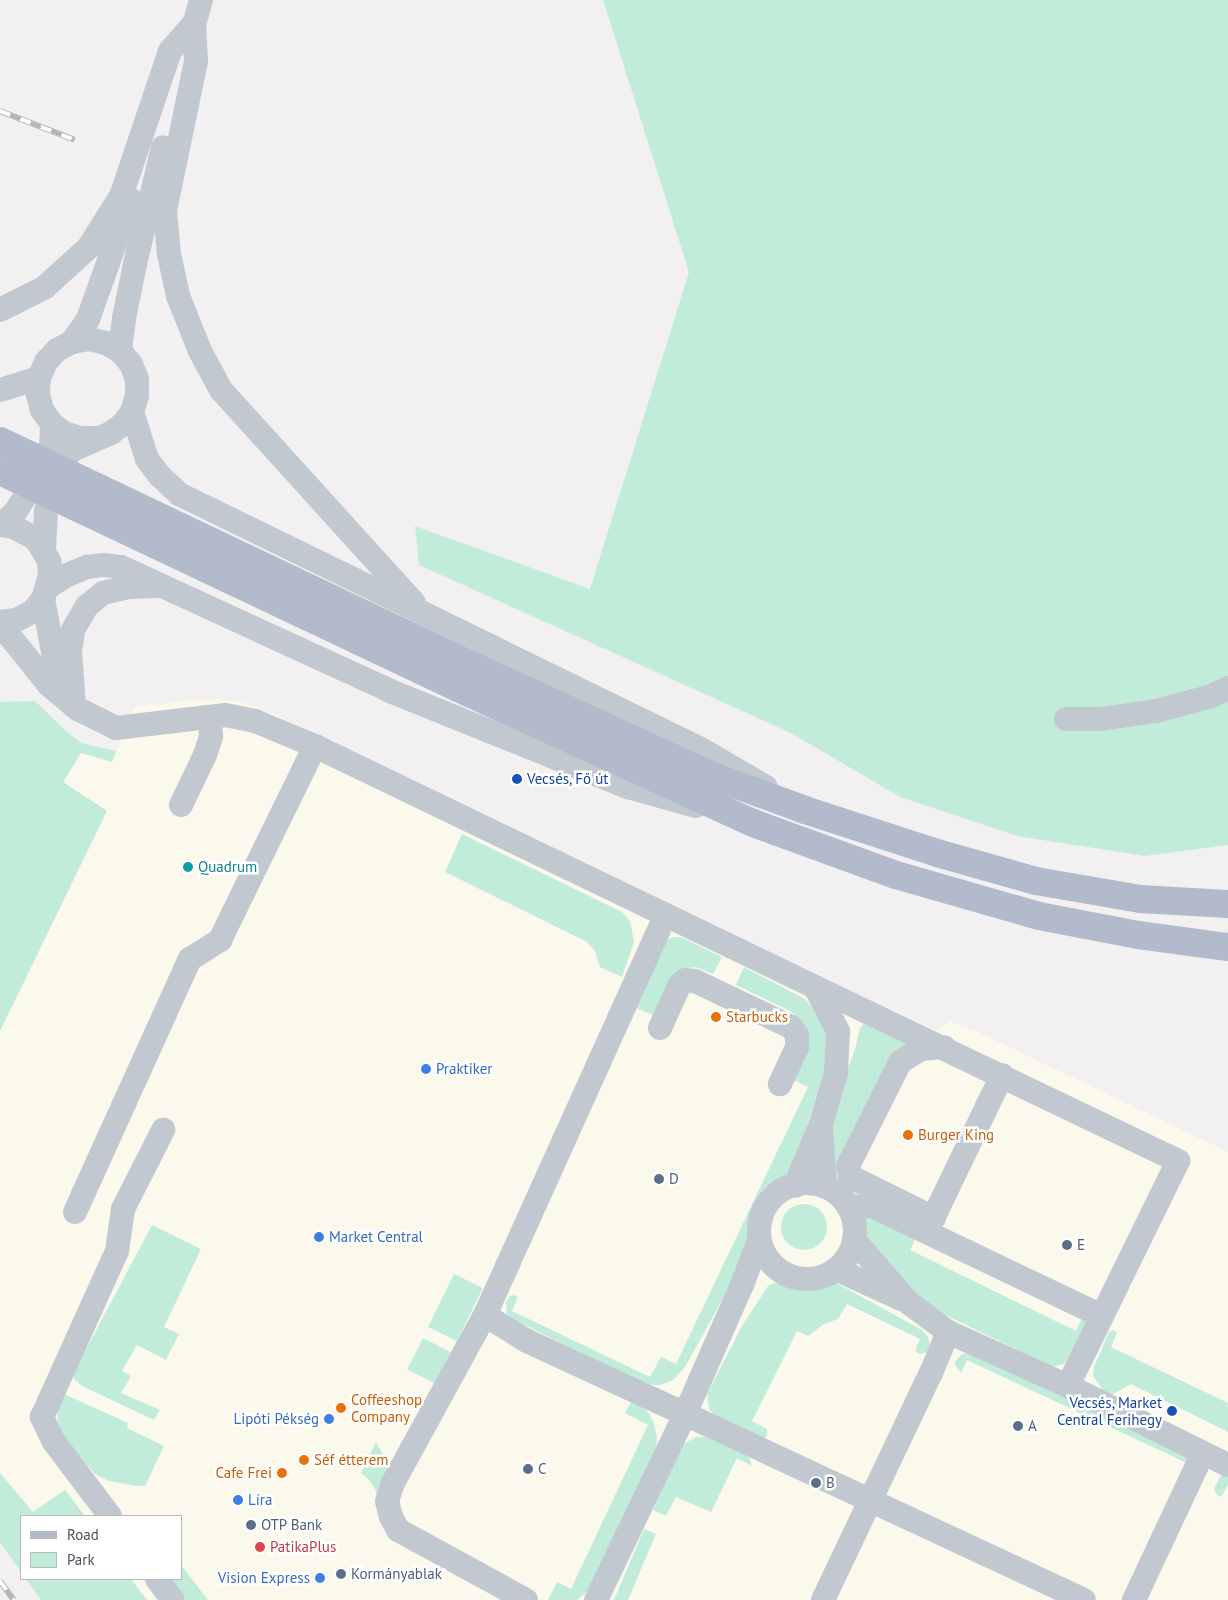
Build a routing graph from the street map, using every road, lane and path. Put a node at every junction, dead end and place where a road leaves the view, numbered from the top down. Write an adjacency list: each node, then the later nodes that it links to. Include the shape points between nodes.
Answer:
1 (201, 0): 2 (street)
2 (194, 23): 3 (street, via 170,50 121,196 89,248 44,288); 4 (street, via 88,319); 5 (street, via 135,264); 17 (street, via 196,61 166,211 169,254 178,296 200,351 221,390)
3 (0, 310)
4 (72, 342): 5 (street, via 106,343); 6 (street, via 57,350 46,362)
5 (120, 351): 8 (street, via 131,364 137,379 137,396)
6 (39, 378): 7 (street); 9 (street, via 42,410)
7 (0, 390)
8 (132, 412): 10 (street, via 123,424); 17 (street, via 147,458 179,494)
9 (52, 424): 10 (street, via 64,433); 13 (street, via 51,446 37,478 16,511)
10 (96, 438): 14 (street, via 70,451 52,487 46,511)
11 (0, 441): 19 (main road)
12 (0, 471): 19 (main road)
13 (1, 525): 14 (street, via 14,526 26,532)
14 (44, 549): 16 (street, via 50,574)
15 (158, 586): 16 (street, via 121,567 104,565 87,567 67,575); 21 (street, via 129,587 103,593 87,606 73,630 70,652); 27 (street, via 390,691 619,783)
16 (46, 593): 18 (street, via 32,612); 21 (street, via 53,652)
17 (423, 613): 26 (street, via 701,749)
18 (0, 623): 21 (street, via 49,685)
19 (463, 676): 26 (main road); 27 (main road)
20 (1228, 688): 23 (street, via 1209,697 1156,711 1101,719)
21 (74, 706): 22 (street, via 116,728)
22 (210, 717): 24 (street, via 226,715 255,721); 25 (street, via 211,736 205,755)
23 (1066, 719)
24 (315, 746): 29 (street); 41 (street, via 220,940 190,959)
25 (182, 805)
26 (805, 810): 28 (main road, via 1036,881 1140,899)
27 (753, 823): 30 (main road, via 896,875 1039,916 1138,935)
28 (1228, 904)
29 (666, 914): 31 (street); 49 (street)
30 (1228, 947)
31 (815, 987): 33 (street); 36 (street, via 838,1031 836,1072)
32 (660, 1028): 35 (street, via 679,986 685,980 694,981 791,1026 797,1035 797,1047)
33 (944, 1047): 34 (street); 42 (street, via 921,1049 900,1062 848,1166 851,1177)
34 (1002, 1075): 42 (street); 50 (street, via 1178,1161)
35 (780, 1084)
36 (821, 1124): 38 (street); 39 (street)
37 (163, 1130): 57 (street, via 123,1209 117,1251 42,1417 54,1442)
38 (795, 1186): 39 (street, via 809,1183); 43 (street, via 785,1188 772,1198 762,1212)
39 (825, 1186): 40 (street)
40 (849, 1208): 42 (street, via 872,1206); 44 (street)
41 (75, 1212)
42 (930, 1225): 50 (street)
43 (759, 1240): 45 (street, via 765,1256); 48 (street)
44 (854, 1240): 46 (street, via 848,1256); 47 (street)
45 (776, 1269): 46 (street, via 790,1277 804,1279 821,1277); 48 (street)
46 (836, 1270): 47 (street)
47 (909, 1302): 51 (street)
48 (730, 1313): 53 (street)
49 (484, 1316): 53 (street, via 527,1341); 60 (street, via 393,1482 387,1501 398,1530)
50 (1102, 1316): 52 (street)
51 (948, 1332): 52 (street); 56 (street, via 932,1373)
52 (1068, 1386): 54 (street)
53 (685, 1414): 56 (street); 61 (street)
54 (1203, 1453): 55 (street); 64 (street)
55 (1228, 1464)
56 (870, 1500): 62 (street); 63 (street)
57 (109, 1515)
58 (158, 1580): 59 (street)
59 (173, 1600)
60 (526, 1600)
61 (596, 1600)
62 (823, 1600)
63 (1084, 1600)
64 (1134, 1600)

